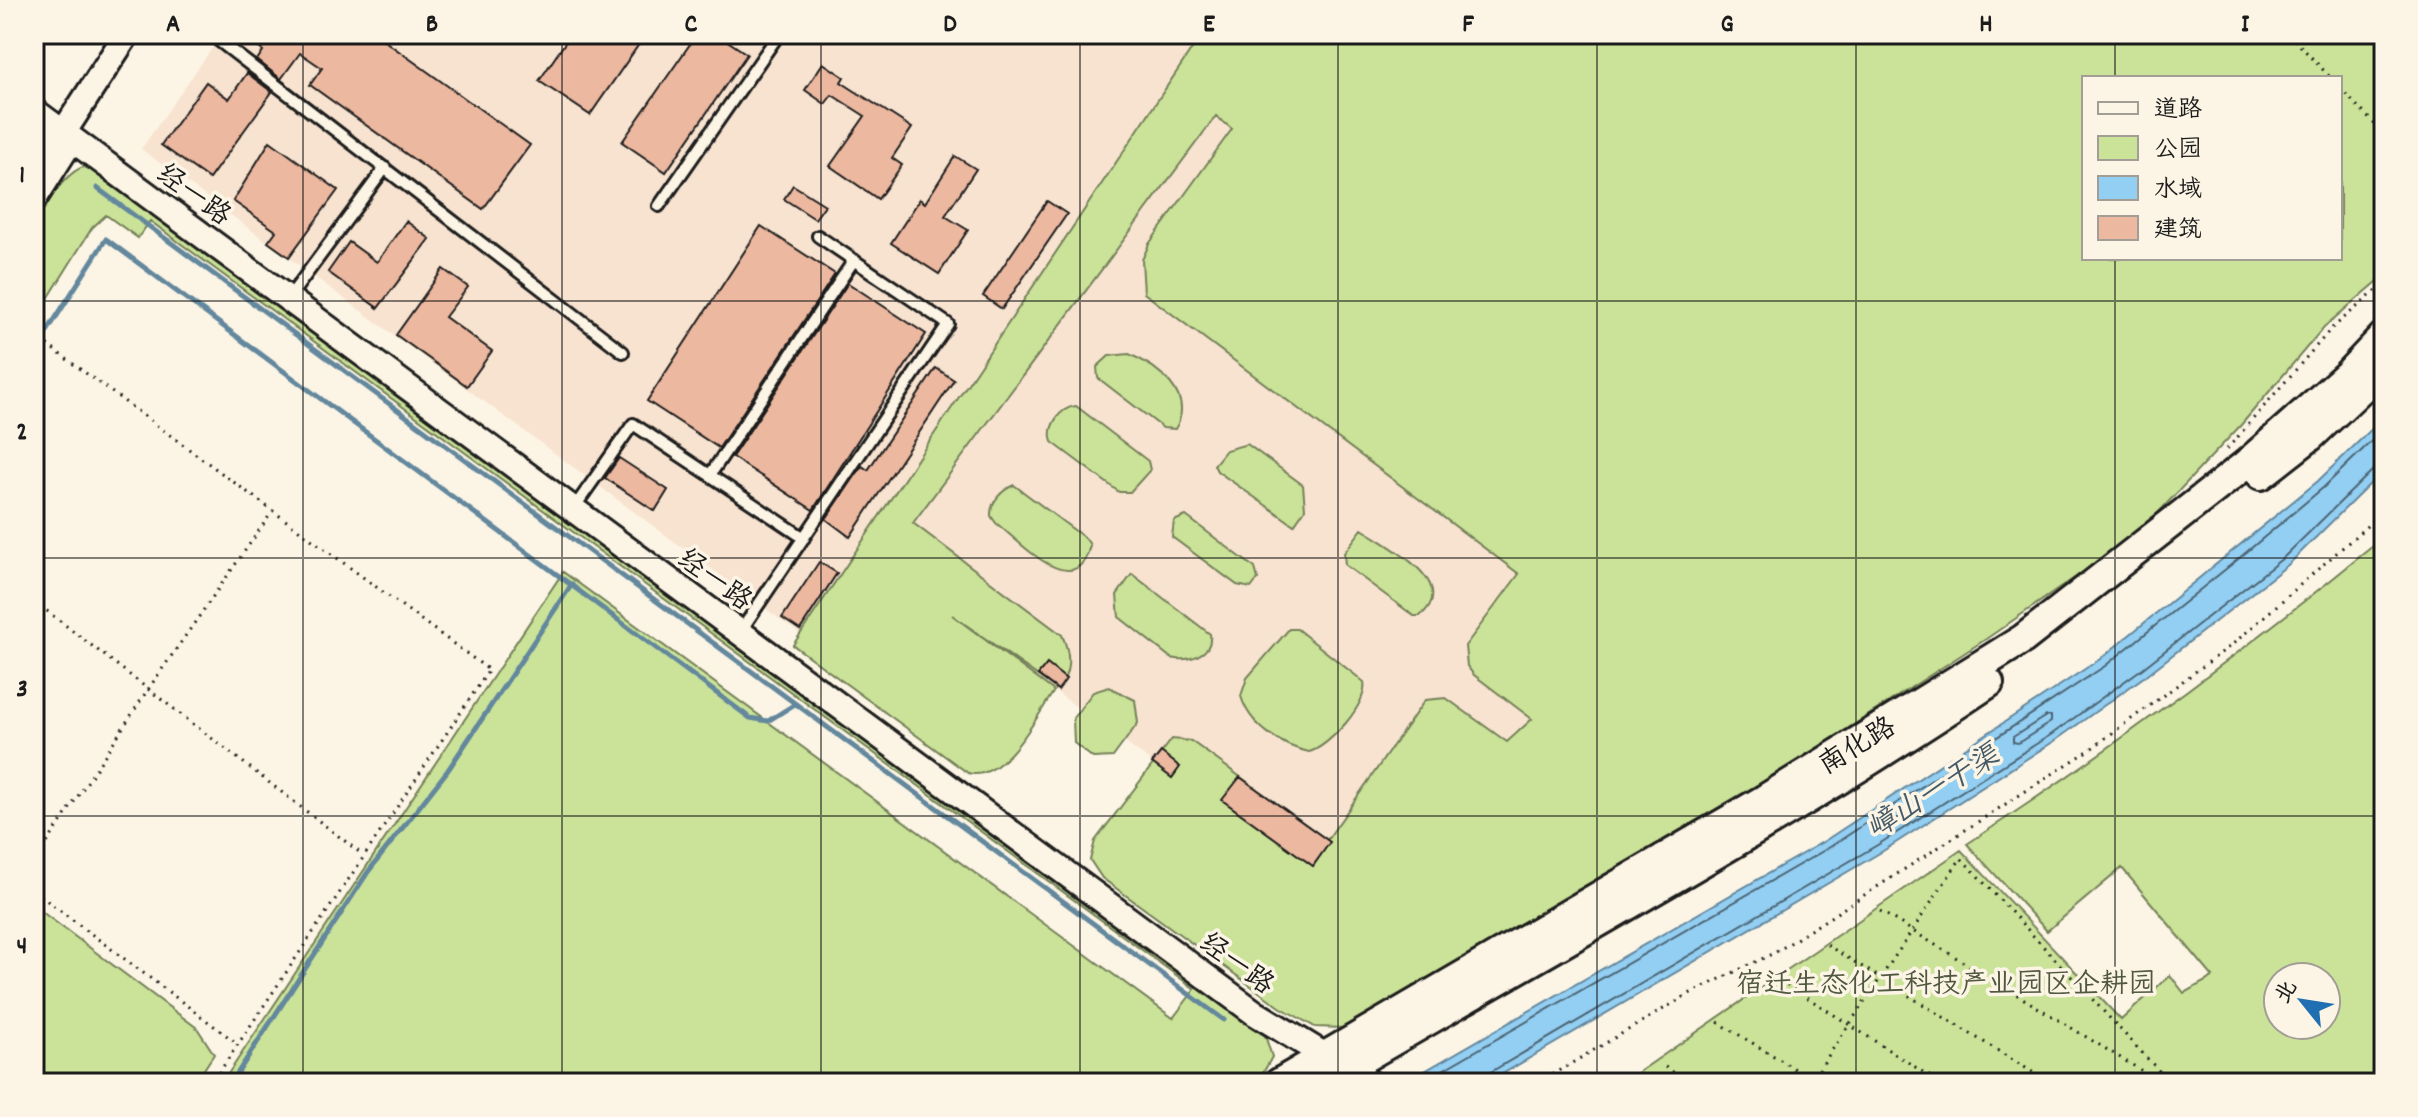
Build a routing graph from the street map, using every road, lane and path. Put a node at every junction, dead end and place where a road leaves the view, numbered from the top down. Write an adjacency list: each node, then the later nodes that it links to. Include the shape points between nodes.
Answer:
1 (127, 34): 7 (street)
2 (210, 34): 10 (lane)
3 (779, 34): 12 (lane)
4 (2289, 34): 5 (path)
5 (2329, 76)
6 (2342, 90): 8 (path)
7 (56, 127): 9 (street); 11 (street); 16 (street, 经一路)
8 (2384, 134)
9 (34, 155)
10 (385, 168): 16 (lane); 19 (lane)
11 (34, 199)
12 (659, 206)
13 (818, 236): 14 (lane)
14 (854, 260): 22 (lane); 28 (lane, via 948,324)
15 (2384, 284): 21 (path, via 2331,329)
16 (288, 299): 23 (street, 经一路)
17 (34, 335): 24 (path)
18 (2384, 336): 44 (main road, 南化路, via 2245,465 2023,639)
19 (623, 352)
20 (2384, 367): 44 (main road, 南化路, via 2311,436 2149,567 1908,738)
21 (2225, 451)
22 (710, 475): 23 (lane, via 633,424); 28 (lane)
23 (573, 509): 30 (street, 经一路)
24 (273, 511): 31 (path); 32 (path, via 489,670)
25 (2384, 511): 26 (path)
26 (2375, 520): 27 (path); 48 (path, via 2233,644 2088,751 1776,952 1689,994)
27 (2384, 532)
28 (804, 538): 30 (lane)
29 (34, 601): 31 (path)
30 (740, 632): 44 (street, 经一路)
31 (149, 688): 32 (path); 33 (path)
32 (364, 856): 42 (path)
33 (34, 863)
34 (34, 891): 42 (path)
35 (1880, 911): 36 (path)
36 (1912, 930): 38 (path); 53 (path); 53 (path, via 1961,858 2159,1071)
37 (1827, 945): 38 (path)
38 (1880, 978): 41 (path); 52 (path)
39 (1780, 980): 41 (path)
40 (1718, 1022): 45 (path)
41 (1848, 1026): 45 (path); 51 (path)
42 (238, 1044): 46 (path)
43 (1665, 1067): 49 (path)
44 (1340, 1073): 47 (main road, 南化路)
45 (1811, 1081): 50 (path)
46 (212, 1083)
47 (1279, 1083)
48 (1538, 1083)
49 (1691, 1083)
50 (1818, 1083)
51 (1940, 1083)
52 (2050, 1083)
53 (2160, 1083)

